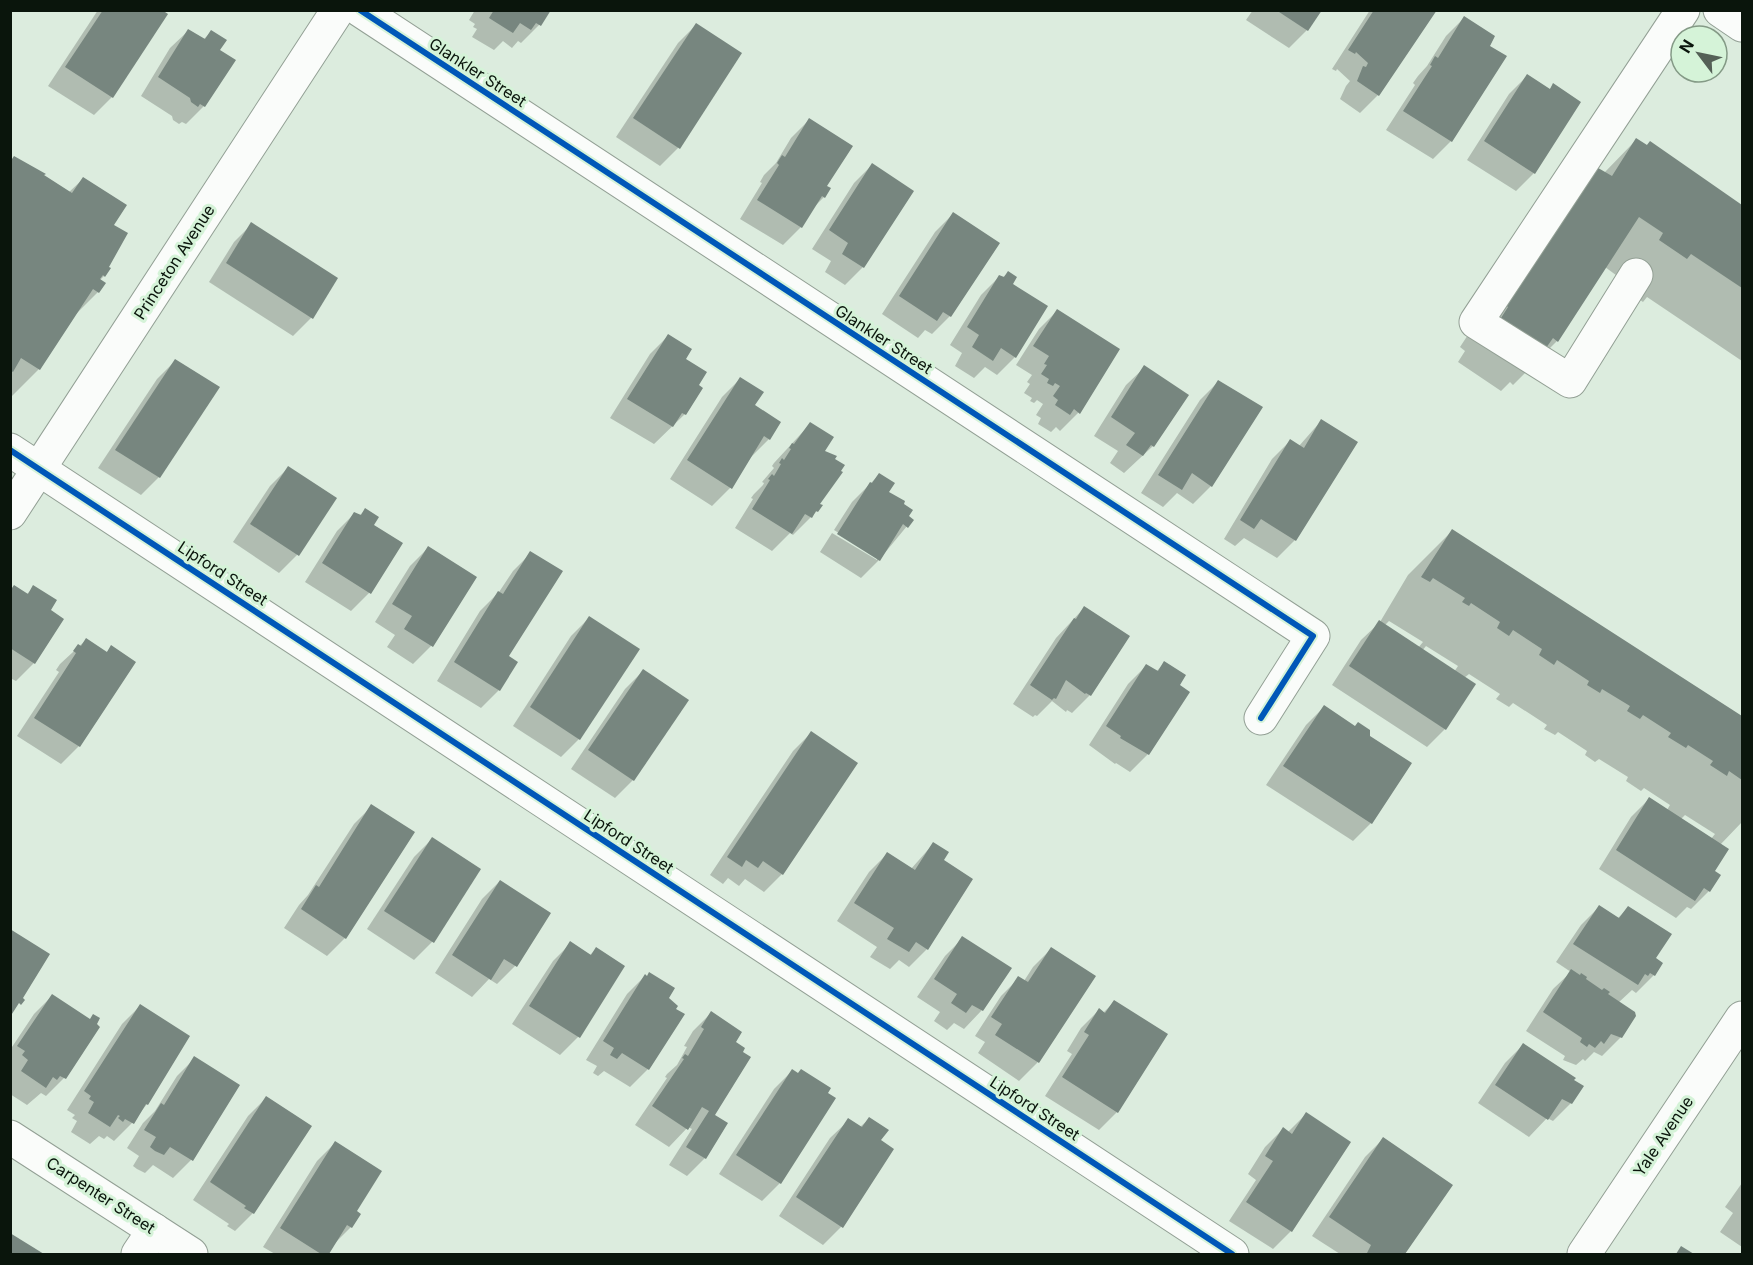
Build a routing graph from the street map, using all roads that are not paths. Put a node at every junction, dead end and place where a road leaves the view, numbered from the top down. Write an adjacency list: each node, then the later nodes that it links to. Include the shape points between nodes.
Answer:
1 (338, 10): 8 (street, Princeton Avenue)
2 (360, 10): 10 (street, Glankler Street, via 1312,636)
3 (1683, 10): 6 (street, via 1476,322 1570,381)
4 (1720, 10): 5 (street)
5 (1743, 25)
6 (1636, 275)
7 (10, 450): 8 (street, Lipford Street)
8 (40, 468): 9 (street, Princeton Avenue); 15 (street, Lipford Street)
9 (10, 513)
10 (1261, 718)
11 (1743, 1018): 16 (street, Yale Avenue)
12 (10, 1137): 13 (street, Carpenter Street)
13 (146, 1242): 14 (street, Carpenter Street)
14 (191, 1254)
15 (1232, 1254)
16 (1584, 1254)

